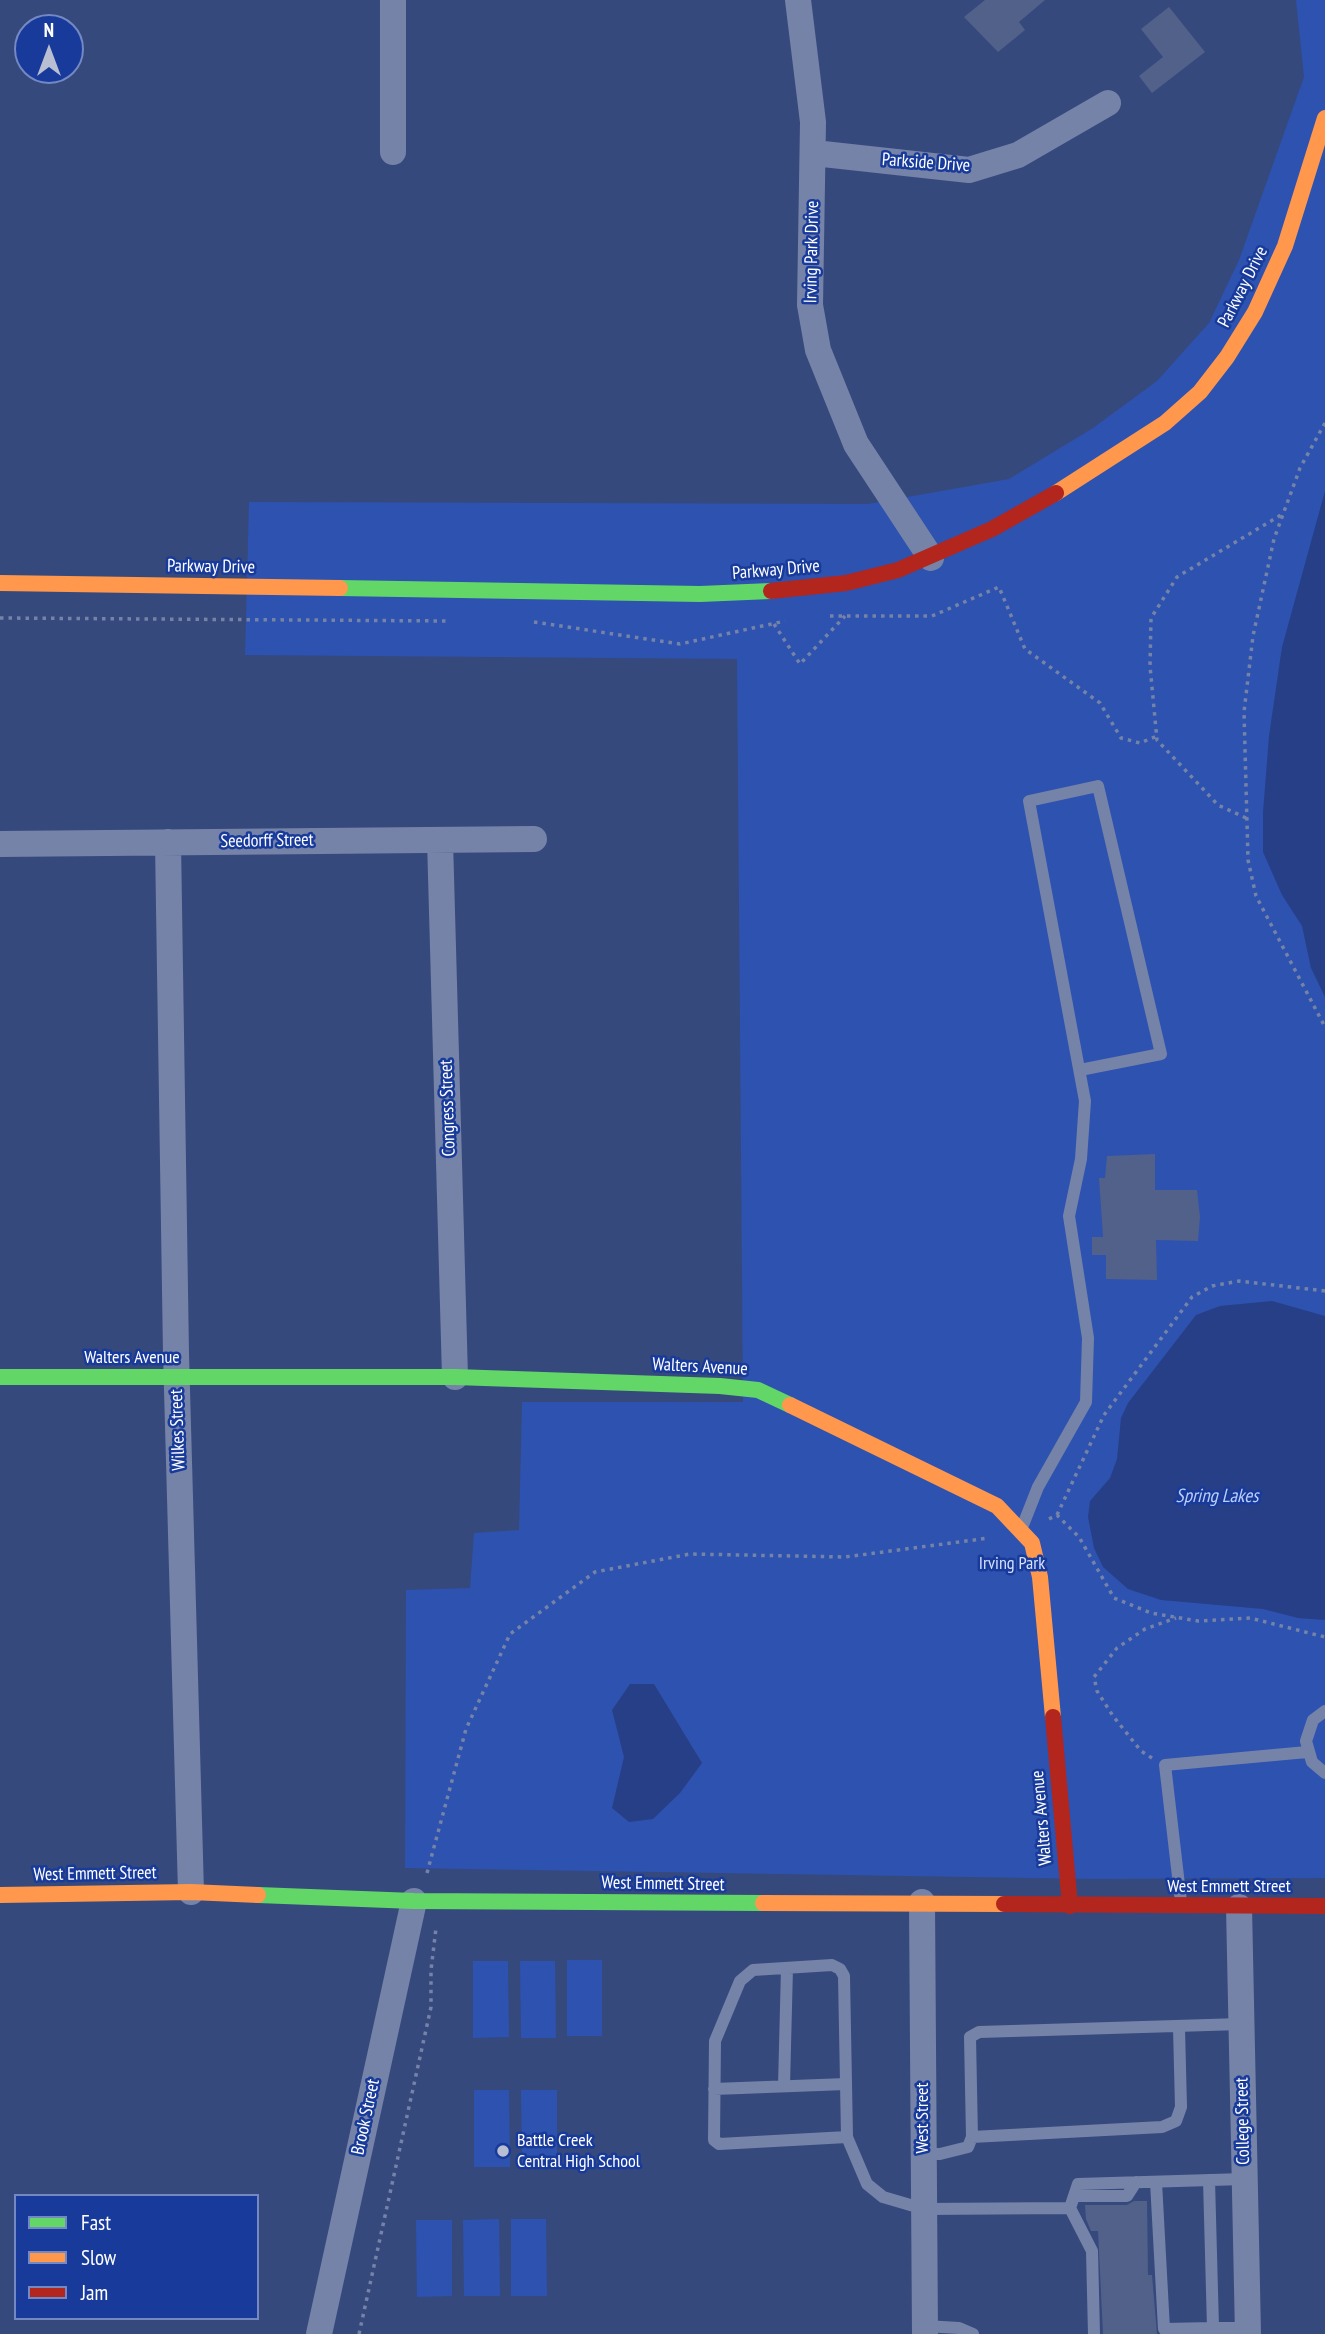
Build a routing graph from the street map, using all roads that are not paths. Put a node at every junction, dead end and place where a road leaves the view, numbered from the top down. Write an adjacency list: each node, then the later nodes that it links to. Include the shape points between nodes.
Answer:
1 (393, 0): 5 (street)
2 (798, 0): 6 (street, Irving Park Drive)
3 (1108, 103): 6 (street, Parkside Drive, via 1018,155 968,170)
4 (1325, 118): 7 (street, Parkway Drive, via 1275,268 1241,334 1200,392 1165,423 1095,470)
5 (393, 152)
6 (814, 153): 7 (street, Irving Park Drive, via 810,305 818,350 856,444)
7 (931, 558): 8 (street, Parkway Drive, via 846,583 700,594)
8 (0, 583)
9 (440, 839): 10 (street, Seedorff Street); 11 (street, Seedorff Street); 15 (street, Congress Street)
10 (534, 839)
11 (168, 842): 12 (street, Seedorff Street); 16 (street, Wilkes Street)
12 (0, 844)
13 (1080, 1070): 13 (lane, via 1161,1054 1098,786 1029,801); 17 (lane, via 1085,1101 1081,1159 1069,1216 1088,1338 1086,1402 1038,1487)
14 (0, 1377): 16 (street, Walters Avenue)
15 (455, 1377): 16 (street, Walters Avenue); 17 (street, Walters Avenue, via 758,1390 997,1506)
16 (177, 1378): 21 (street, Wilkes Street)
17 (1020, 1531): 25 (street, Walters Avenue, via 1032,1544 1040,1577)
18 (1325, 1711): 19 (lane, via 1308,1730)
19 (1307, 1752): 20 (lane); 26 (lane, via 1165,1765)
20 (1325, 1773)
21 (191, 1892): 22 (street, West Emmett Street); 23 (street, West Emmett Street)
22 (0, 1895)
23 (414, 1901): 24 (street, West Emmett Street); 46 (street, Brook Street)
24 (922, 1902): 25 (street, West Emmett Street); 37 (street, West Street)
25 (1070, 1906): 26 (street, West Emmett Street)
26 (1182, 1906): 28 (street, West Emmett Street)
27 (1325, 1906): 28 (street, West Emmett Street)
28 (1239, 1907): 30 (street, College Street)
29 (787, 1968): 32 (lane, via 832,1965 844,1976); 33 (lane); 34 (lane, via 753,1970 740,1981 715,2041)
30 (1241, 2024): 31 (lane); 38 (street, College Street)
31 (1179, 2028): 36 (lane, via 1181,2107 1176,2121 1162,2127); 36 (lane, via 979,2032 970,2037 969,2049)
32 (846, 2084): 33 (lane); 35 (lane)
33 (784, 2087): 34 (lane)
34 (714, 2089): 35 (lane, via 713,2134 719,2144)
35 (847, 2137): 42 (lane, via 867,2184 883,2197)
36 (972, 2137): 37 (lane, via 968,2147)
37 (924, 2154): 42 (street, West Street)
38 (1244, 2179): 39 (lane); 45 (street, College Street)
39 (1209, 2180): 40 (lane); 43 (lane)
40 (1156, 2182): 41 (lane, via 1078,2184); 43 (lane, via 1164,2329)
41 (1072, 2202): 42 (lane); 48 (lane, via 1092,2251)
42 (924, 2209): 44 (street, West Street)
43 (1213, 2328): 45 (lane)
44 (925, 2330): 47 (lane, via 959,2328)
45 (1248, 2331)
46 (320, 2334)
47 (973, 2334)
48 (1094, 2334)

